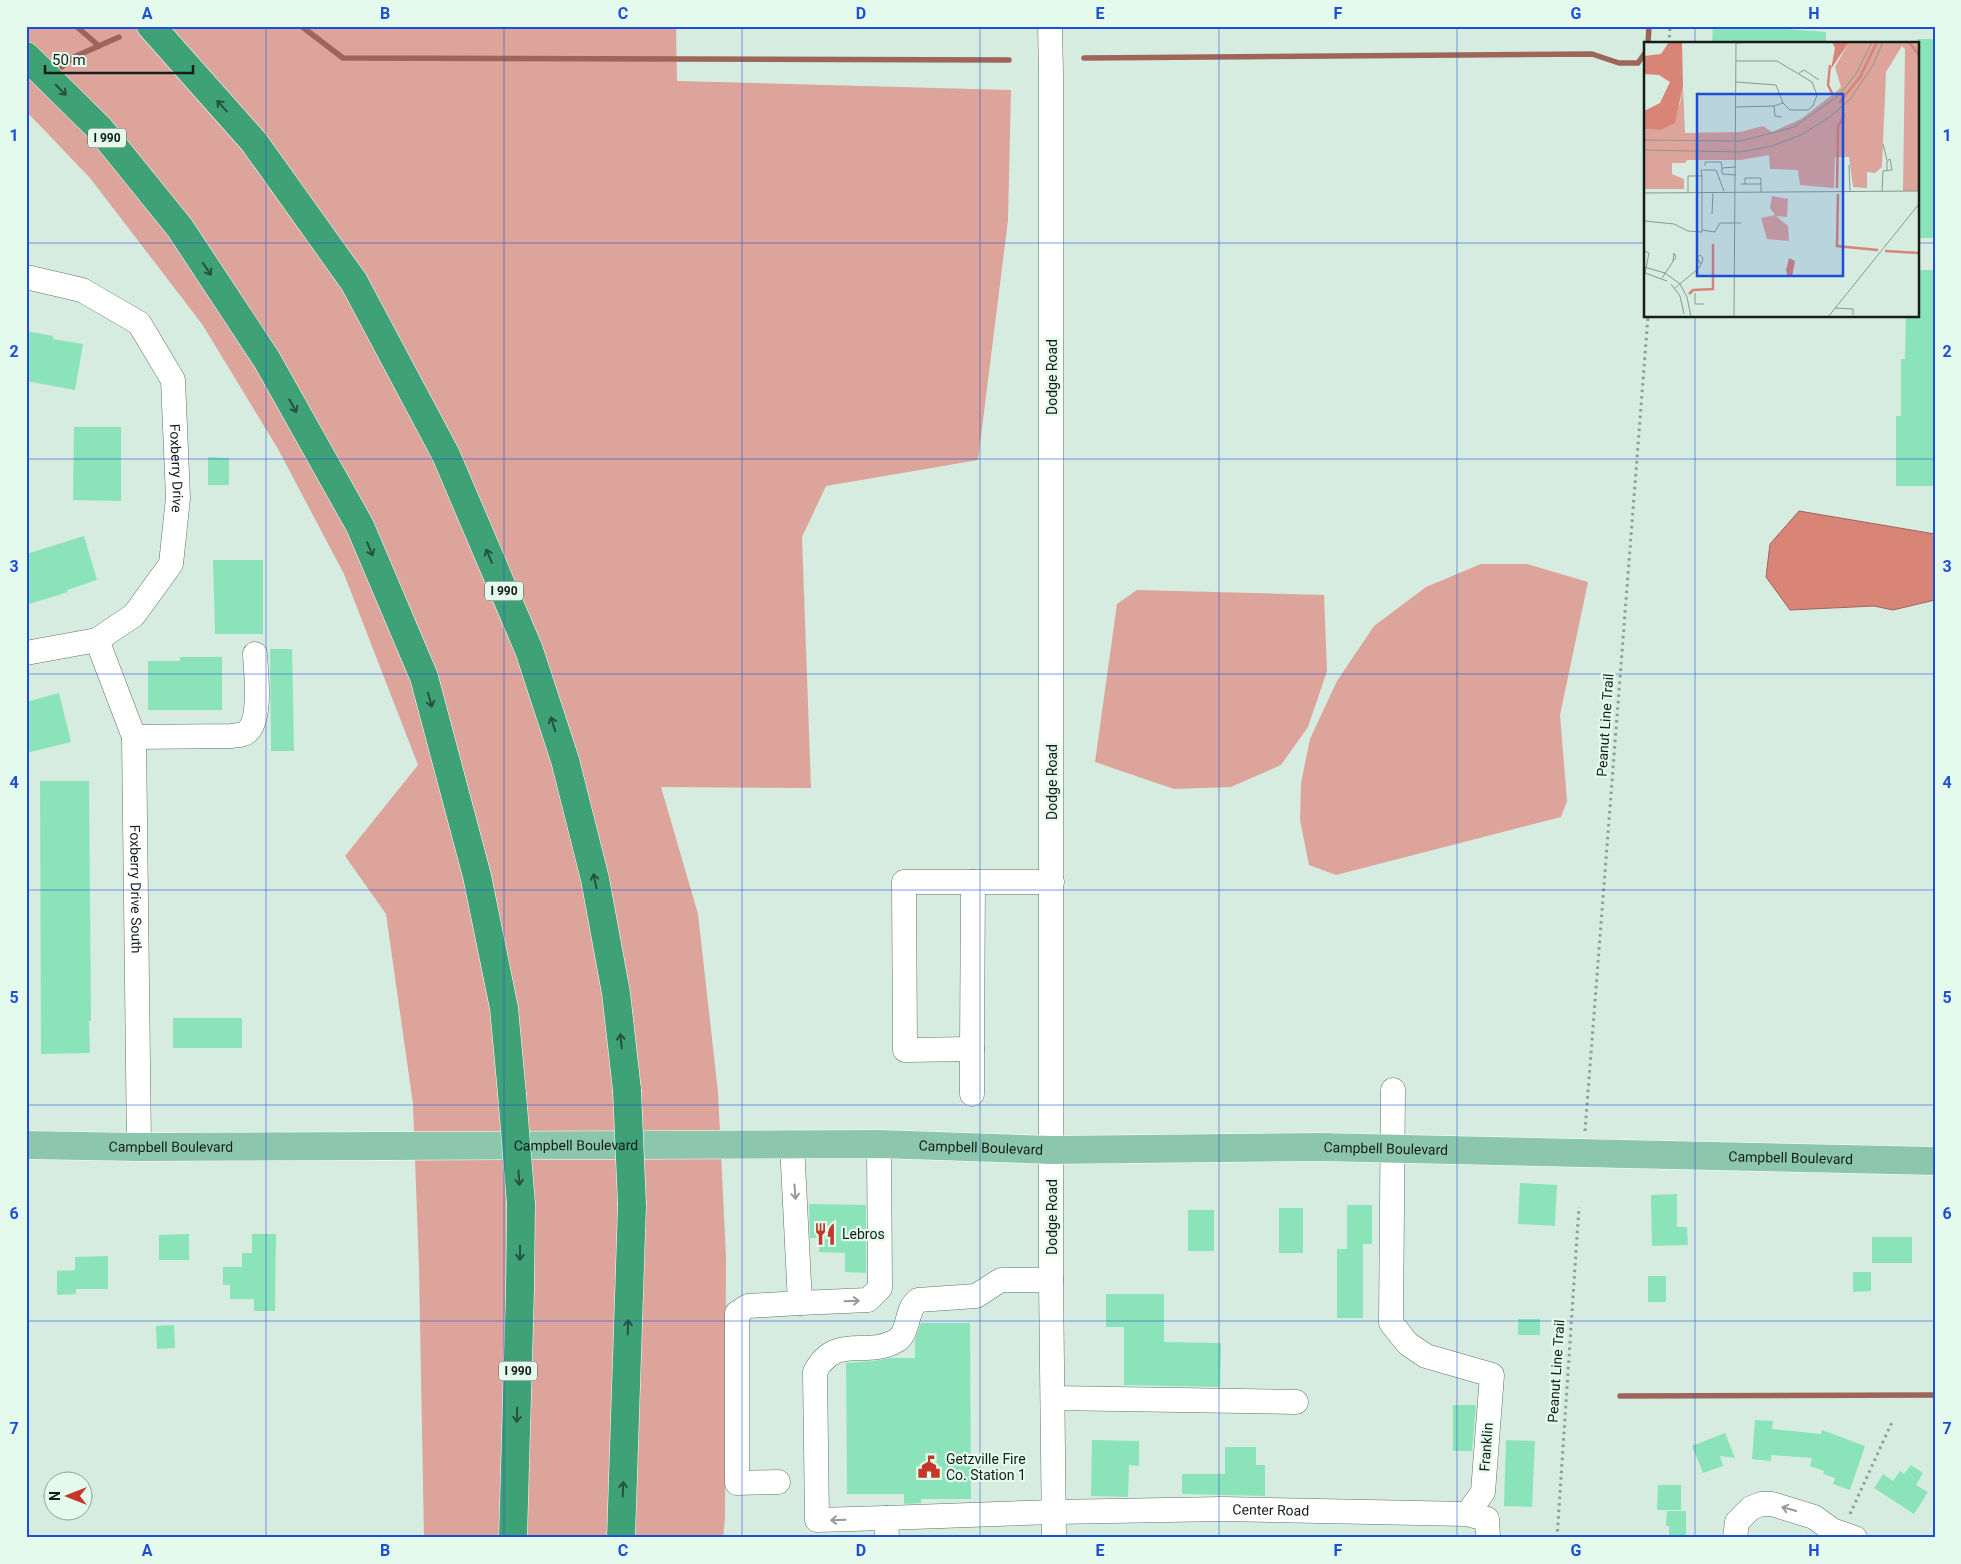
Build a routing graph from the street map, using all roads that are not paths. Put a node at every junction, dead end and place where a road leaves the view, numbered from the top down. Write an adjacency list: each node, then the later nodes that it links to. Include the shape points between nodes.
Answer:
1 (151, 26): 31 (highway, I 990, one-way to 1, bridge, via 632,1205 627,1090 616,993 597,889 565,760 529,650 446,456 354,282 254,142)
2 (1050, 26): 10 (street, Dodge Road)
3 (26, 56): 30 (highway, I 990, one-way to 30, bridge, via 100,129 180,228 267,360 360,526 424,677 477,876 504,1008 521,1204)
4 (26, 277): 5 (street, Foxberry Drive, via 82,290 138,323 173,380 178,498 171,564 134,615)
5 (97, 640): 6 (street, Foxberry Drive); 8 (street, Foxberry Drive South)
6 (26, 653)
7 (255, 654): 8 (street, via 256,716 246,734)
8 (134, 737): 17 (street, Foxberry Drive South)
9 (973, 882): 10 (street); 11 (street); 11 (street, via 904,882 905,1050)
10 (1052, 882): 19 (street, Dodge Road)
11 (972, 1049): 13 (street)
12 (1393, 1090): 18 (street)
13 (972, 1094)
14 (792, 1144): 15 (main road, Campbell Boulevard); 17 (main road, Campbell Boulevard); 22 (street, one-way to 22)
15 (879, 1144): 19 (main road, Campbell Boulevard); 22 (street, one-way to 15, via 868,1300 880,1288)
16 (26, 1145): 17 (main road, Campbell Boulevard)
17 (139, 1147)
18 (1391, 1149): 19 (main road, Campbell Boulevard); 20 (main road, Campbell Boulevard); 27 (street, Franklin, via 1391,1323 1408,1344 1426,1356 1492,1376)
19 (1052, 1150): 21 (street, Dodge Road)
20 (1935, 1161)
21 (1051, 1280): 23 (street, Dodge Road); 28 (street, Center Road, one-way to 21, via 817,1520 815,1372 821,1361 846,1348 896,1342 906,1326 912,1305 918,1300 976,1296 1001,1280)
22 (800, 1303): 25 (street, via 748,1306 737,1313 737,1483)
23 (1053, 1398): 24 (street); 26 (street, Dodge Road)
24 (1296, 1402)
25 (778, 1482)
26 (1054, 1512): 27 (street, Center Road, via 1223,1509); 28 (street, Center Road); 32 (street, Dodge Road)
27 (1481, 1523)
28 (886, 1528)
29 (1835, 1535): 33 (street, one-way to 33, via 1814,1517 1772,1504 1761,1504 1742,1515 1737,1522)
30 (513, 1538)
31 (622, 1538)
32 (1054, 1538)
33 (1736, 1538)

